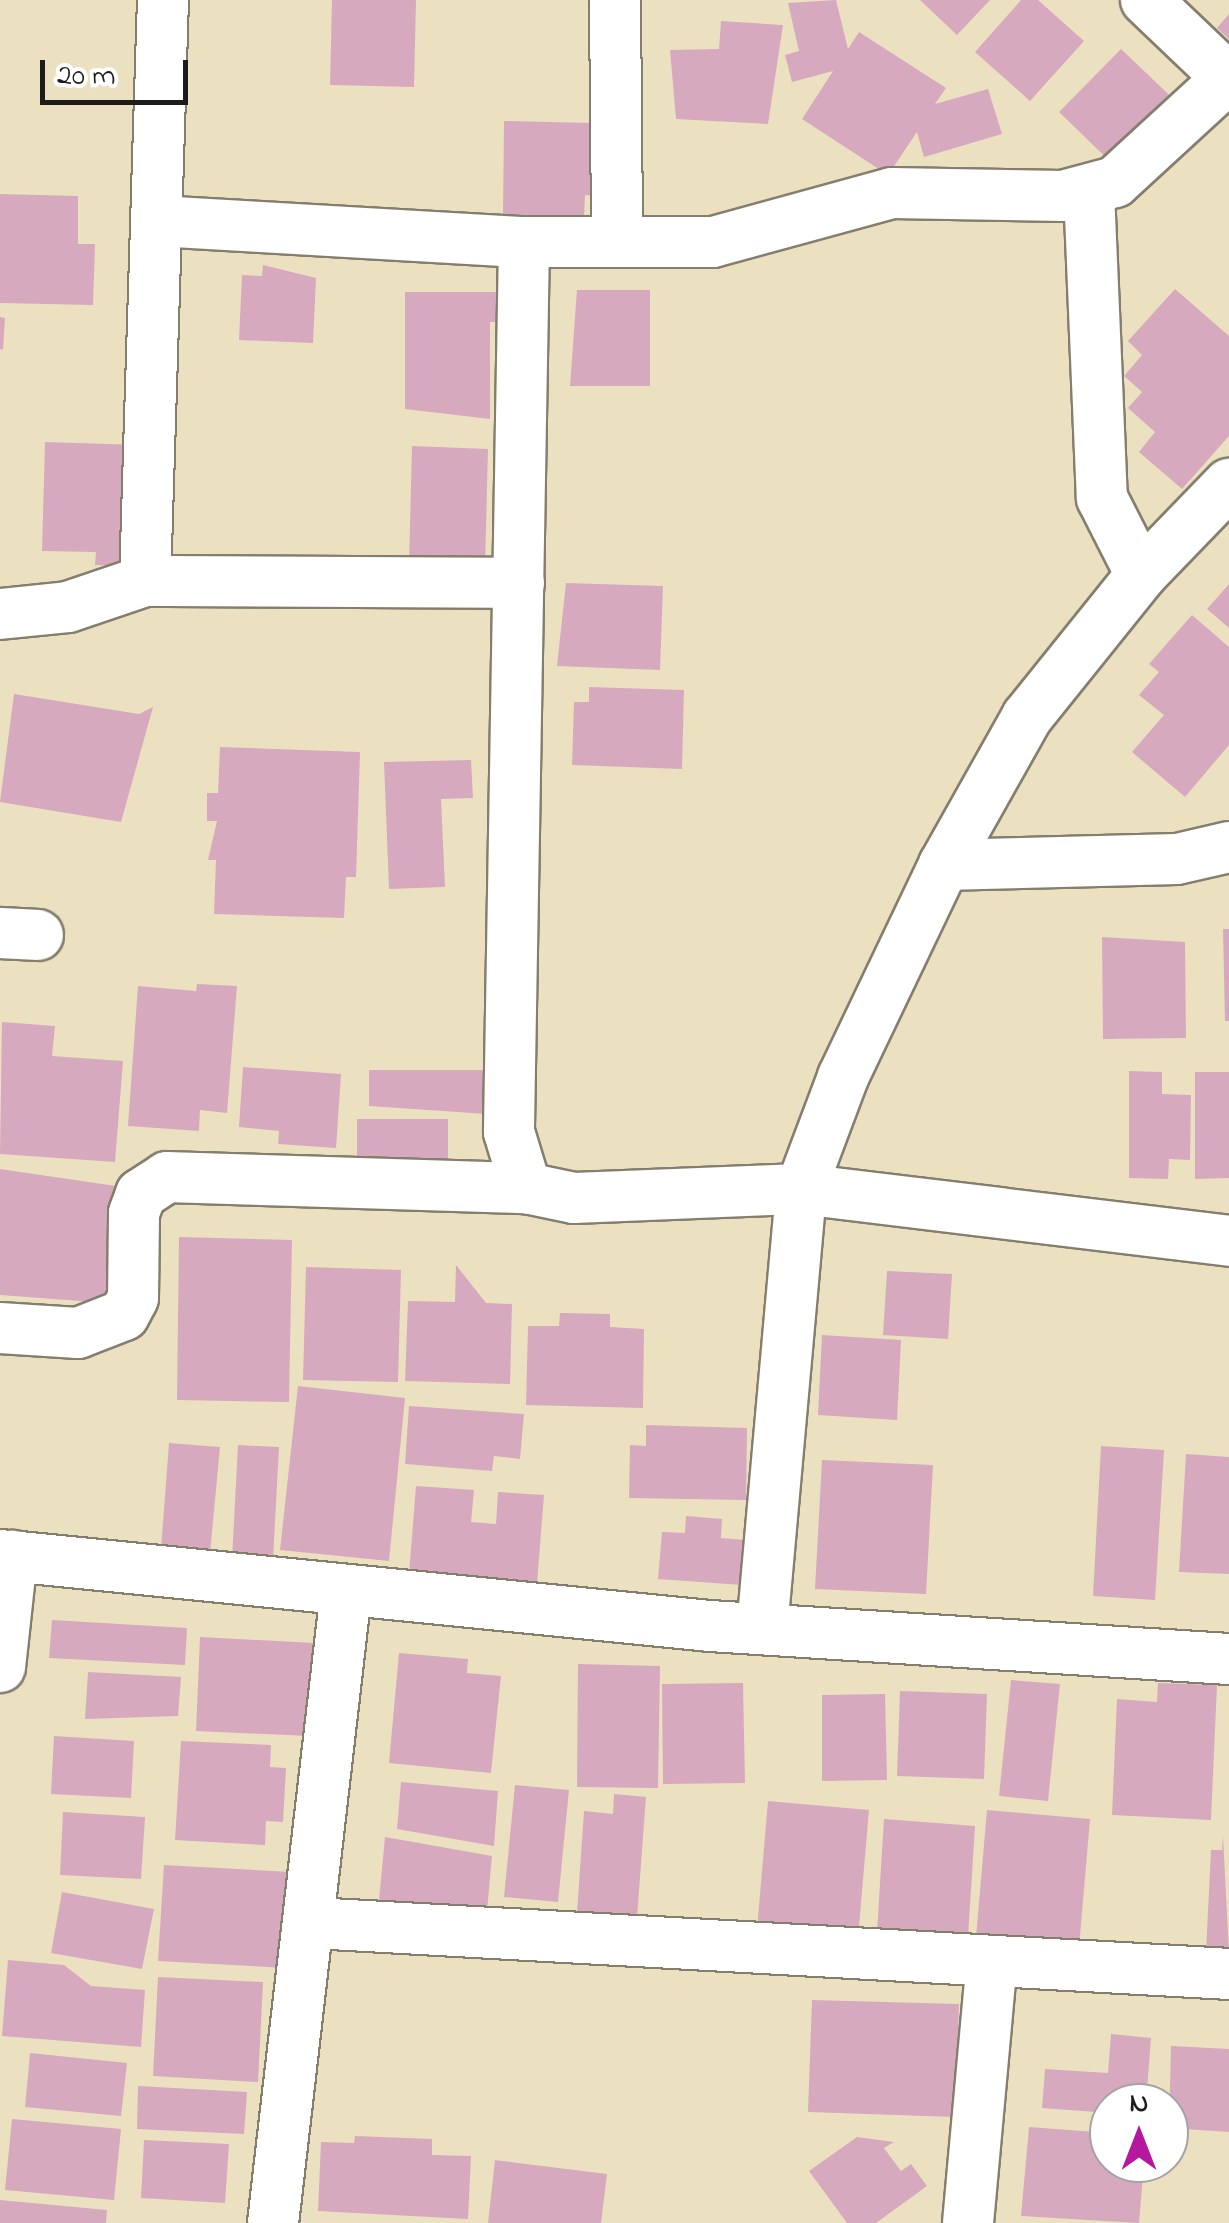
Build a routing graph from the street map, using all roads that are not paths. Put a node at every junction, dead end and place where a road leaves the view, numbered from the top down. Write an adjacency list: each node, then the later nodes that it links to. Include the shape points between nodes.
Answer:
1 (163, 0): 6 (street)
2 (615, 0): 8 (street)
3 (1146, 0): 4 (street)
4 (1228, 78): 5 (street, via 1115,182)
5 (1089, 191): 8 (street, via 920,190 740,239); 10 (street, via 1102,498)
6 (157, 221): 7 (street); 11 (street)
7 (524, 242): 8 (street); 12 (street)
8 (616, 242)
9 (1229, 484): 10 (street)
10 (1141, 574): 15 (street, via 1027,718)
11 (145, 581): 12 (street); 13 (street, via 68,607)
12 (519, 583): 16 (street, via 509,1132)
13 (0, 614)
14 (1229, 847): 15 (street, via 1177,859)
15 (944, 865): 17 (street)
16 (526, 1188): 17 (street, via 574,1198); 19 (street, via 168,1177 141,1194 134,1213 133,1298 124,1315 78,1333)
17 (801, 1189): 18 (street); 22 (street)
18 (1229, 1240)
19 (0, 1328)
20 (6, 1556): 21 (street); 24 (street)
21 (346, 1592): 22 (street); 25 (street)
22 (762, 1629): 23 (street)
23 (1229, 1659)
24 (0, 1667)
25 (312, 1923): 26 (street); 28 (street)
26 (992, 1960): 27 (street); 29 (street)
27 (1229, 1974)
28 (274, 2223)
29 (968, 2223)

